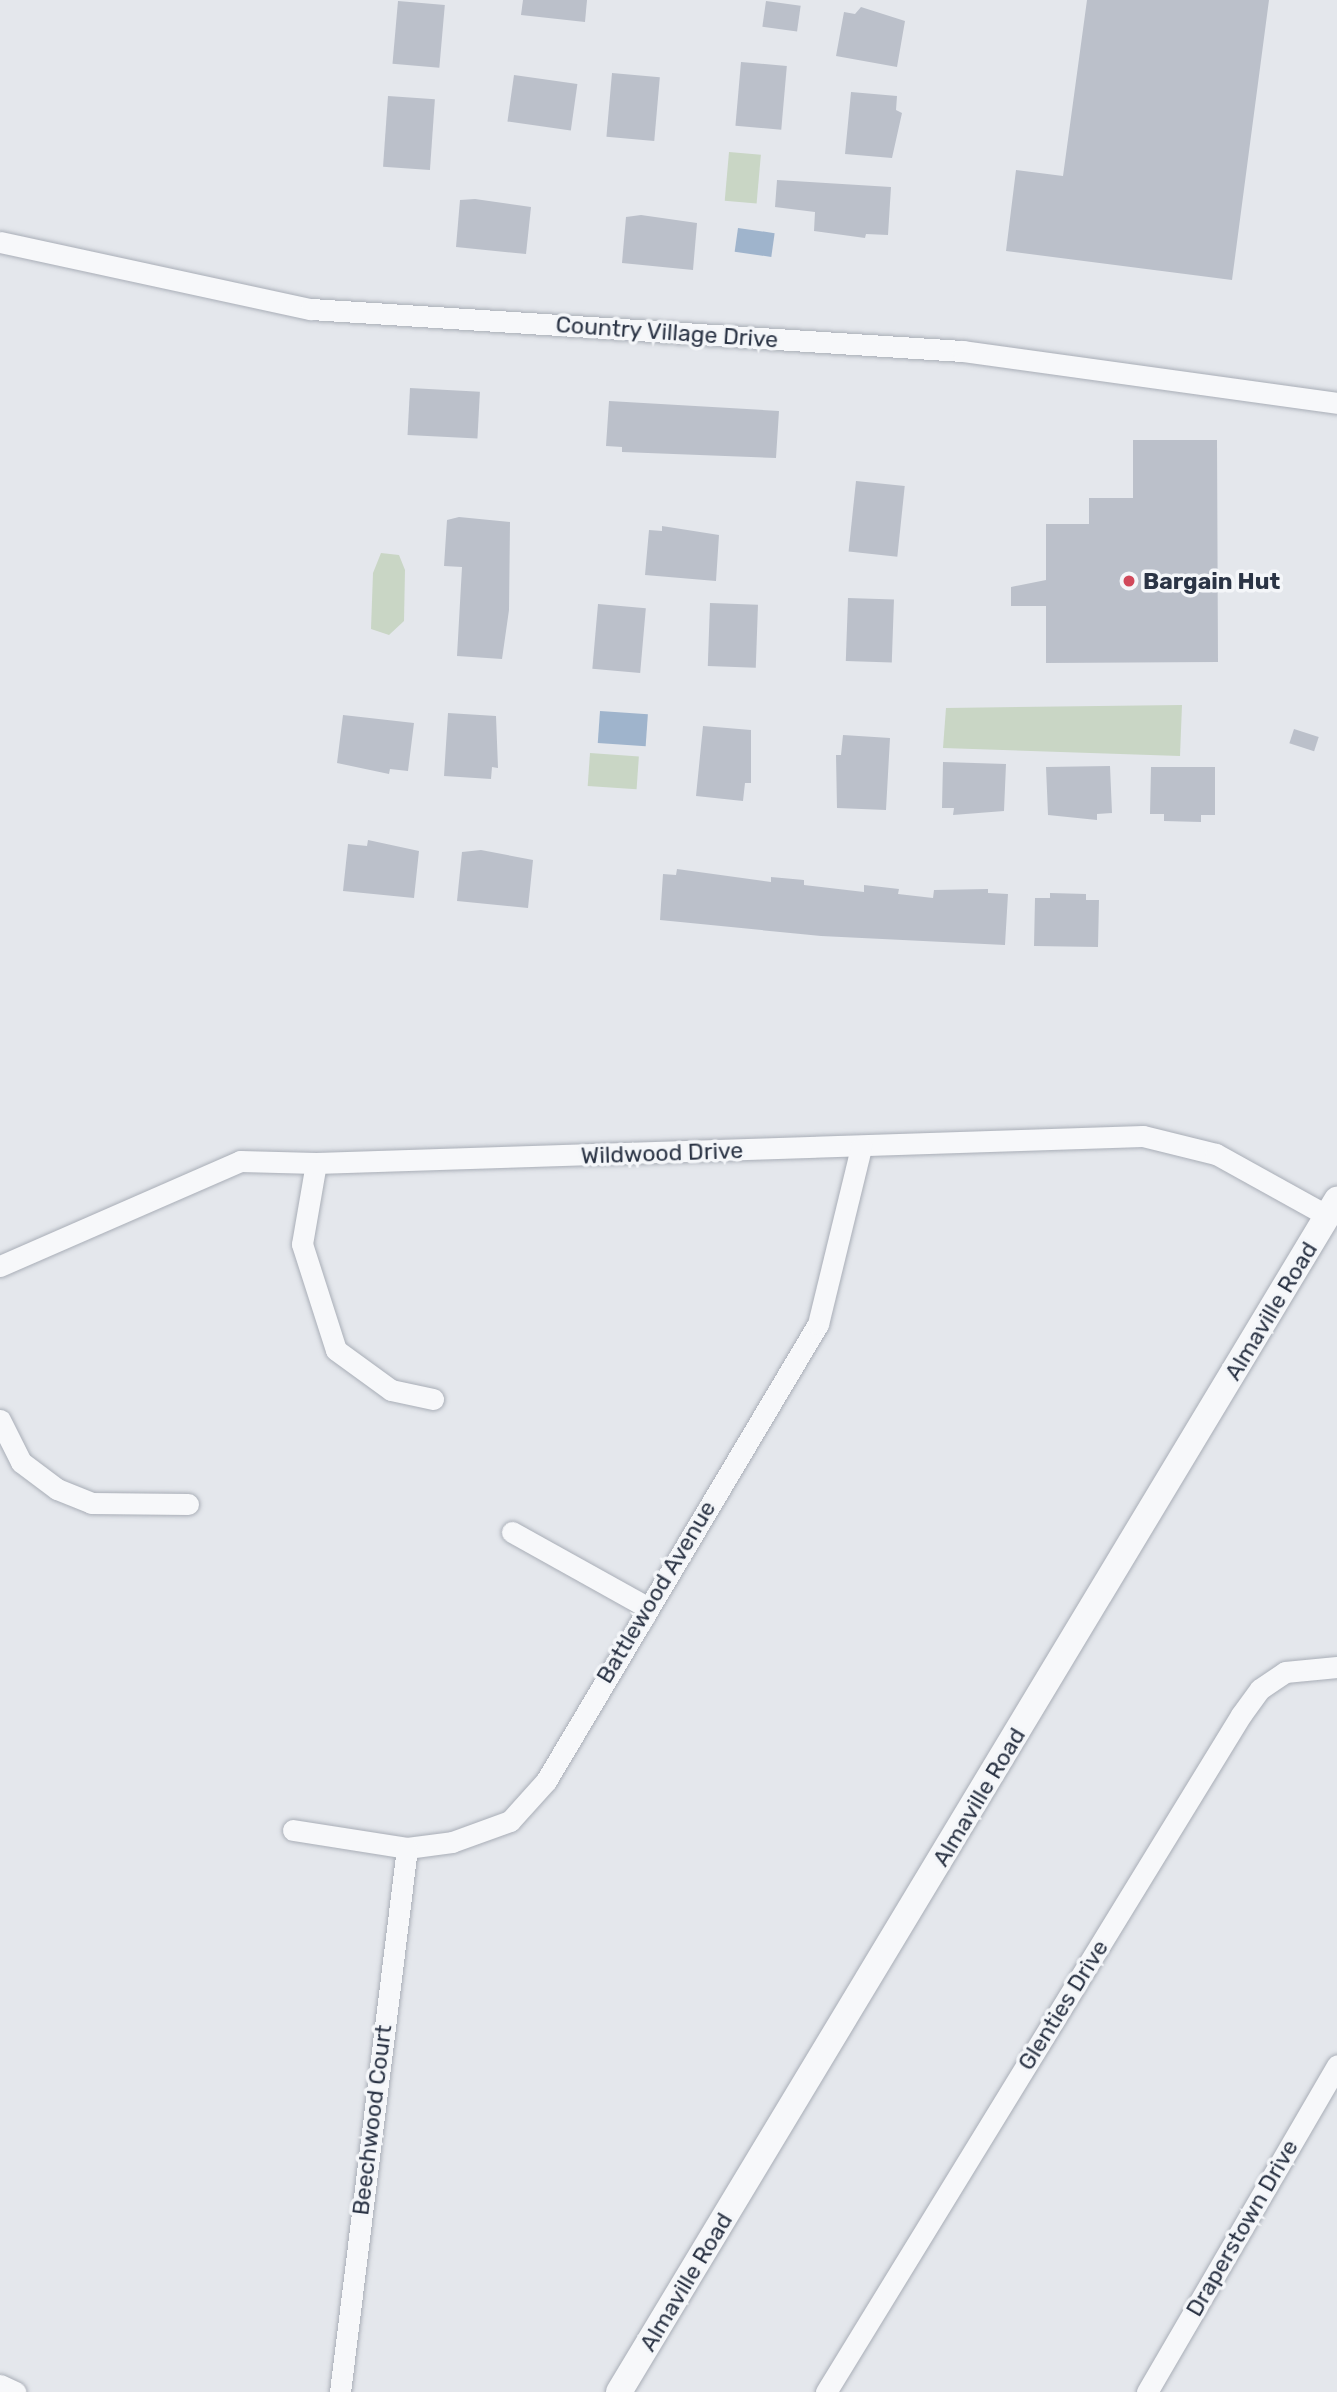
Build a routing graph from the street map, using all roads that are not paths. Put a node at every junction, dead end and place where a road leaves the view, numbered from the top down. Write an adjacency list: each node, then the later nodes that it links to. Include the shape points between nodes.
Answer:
1 (0, 242): 2 (street, Country Village Drive, via 311,309 963,351)
2 (1337, 402)
3 (861, 1147): 4 (street, Wildwood Drive); 5 (street, Wildwood Drive, via 1143,1136 1216,1154); 11 (street, Battlewood Avenue, via 818,1324)
4 (316, 1163): 6 (street, Wildwood Drive, via 240,1161); 7 (street, via 302,1244 336,1350 391,1390)
5 (1332, 1208): 19 (street, Almaville Road)
6 (0, 1266)
7 (433, 1399)
8 (0, 1420): 9 (street, via 21,1462 57,1489 90,1503)
9 (188, 1504)
10 (512, 1532): 11 (street)
11 (647, 1606): 14 (street, Battlewood Avenue, via 546,1781 510,1821 453,1842)
12 (1337, 1667): 20 (street, Glenties Drive, via 1285,1672 1260,1689 1241,1715)
13 (293, 1830): 14 (street, Battlewood Avenue)
14 (407, 1848): 18 (street, Beechwood Court)
15 (1337, 2065): 21 (street, Draperstown Drive)
16 (0, 2385): 17 (street)
17 (15, 2392)
18 (340, 2392)
19 (619, 2392)
20 (826, 2392)
21 (1147, 2392)

